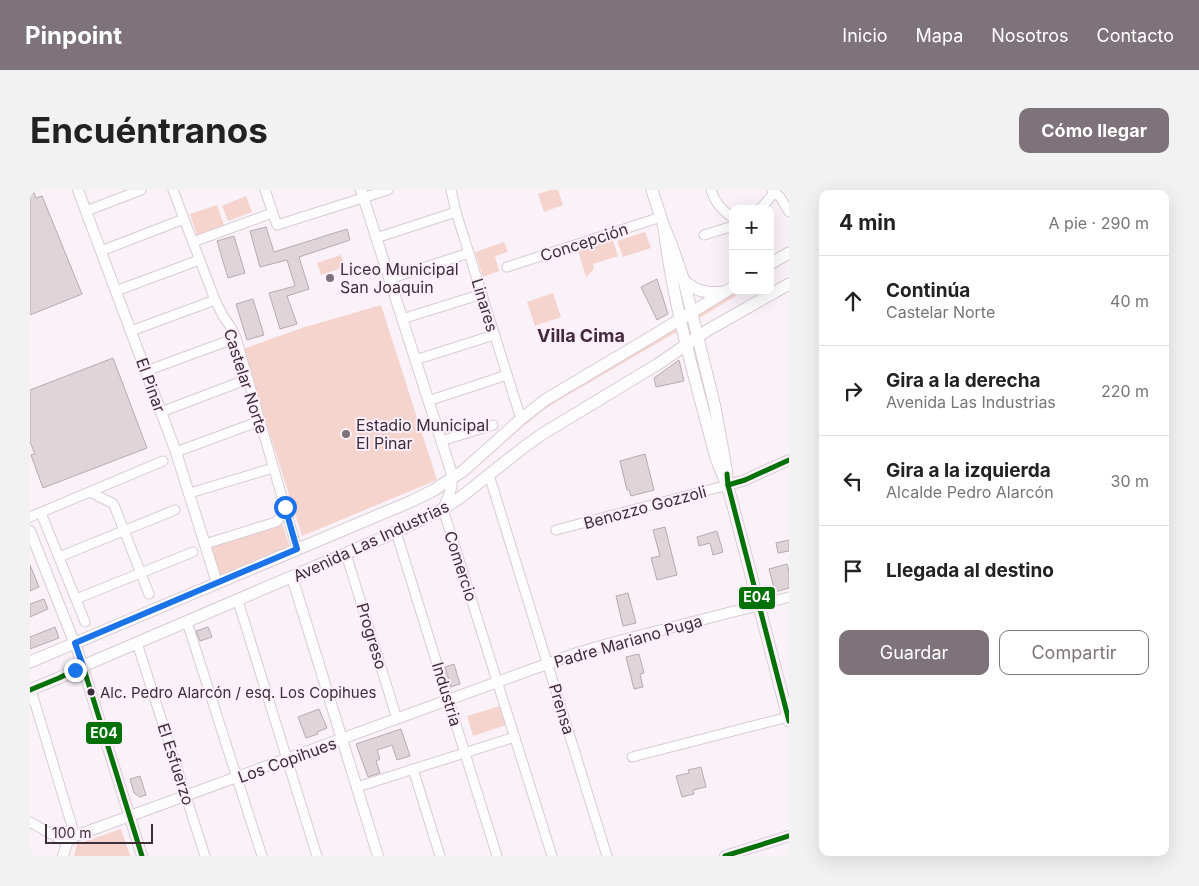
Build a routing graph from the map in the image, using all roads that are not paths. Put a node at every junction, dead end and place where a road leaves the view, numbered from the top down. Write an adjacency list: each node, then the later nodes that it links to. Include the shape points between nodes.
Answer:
1 (78, 190): 12 (street, El Pinar)
2 (141, 190): 12 (street)
3 (173, 190): 17 (street, Castelar Norte)
4 (265, 190): 13 (street)
5 (388, 190): 10 (street)
6 (451, 190): 14 (street, Linares)
7 (652, 190): 18 (main road)
8 (711, 190): 16 (street, via 713,198)
9 (774, 191): 11 (street); 15 (street)
10 (362, 194): 13 (street, via 277,225); 21 (street)
11 (763, 205)
12 (86, 211): 23 (street, El Pinar)
13 (272, 212): 22 (street)
14 (456, 212): 21 (street); 24 (street, Linares)
15 (789, 212)
16 (729, 215)
17 (184, 219): 22 (street, Castelar Norte); 23 (street)
18 (662, 222): 28 (street, Concepción); 30 (main road); 38 (main road)
19 (729, 227): 20 (street)
20 (704, 236)
21 (376, 238): 29 (street)
22 (193, 242): 26 (street, Castelar Norte)
23 (101, 251): 33 (street, El Pinar)
24 (469, 253): 29 (street); 34 (street, Linares)
25 (789, 253): 27 (main road)
26 (200, 260): 33 (street); 35 (street, Castelar Norte)
27 (774, 262)
28 (507, 266)
29 (389, 279): 37 (street)
30 (684, 281): 32 (main road, via 701,292); 36 (main road)
31 (789, 284): 41 (main road, Avenida Las Industrias)
32 (729, 289): 36 (main road, Avenida Las Industrias)
33 (116, 291): 39 (street, El Pinar)
34 (482, 294): 37 (street); 40 (street, Linares)
35 (215, 300): 39 (street); 42 (street, Castelar Norte)
36 (692, 312): 38 (main road, Avenida Las Industrias); 41 (main road)
37 (402, 319): 44 (street)
38 (680, 320): 43 (main road); 50 (main road, Avenida Las Industrias, via 545,400)
39 (131, 331): 45 (street, El Pinar)
40 (494, 335): 44 (street); 46 (street, Linares)
41 (698, 337): 43 (main road, Avenida Las Industrias); 60 (main road)
42 (236, 338): 45 (street); 47 (street, Castelar Norte)
43 (687, 345): 58 (main road, Avenida Las Industrias, via 535,439); 60 (main road, via 716,458)
44 (415, 360): 48 (street)
45 (146, 371): 49 (street, El Pinar)
46 (507, 375): 48 (street); 50 (street, Linares)
47 (248, 379): 49 (street); 51 (street, Castelar Norte)
48 (428, 401): 53 (street)
49 (161, 412): 54 (street, El Pinar)
50 (521, 419): 59 (main road, Avenida Las Industrias)
51 (260, 421): 54 (street); 57 (street, Castelar Norte)
52 (493, 425): 53 (street)
53 (441, 441): 59 (street)
54 (176, 452): 62 (street, El Pinar)
55 (789, 460): 60 (street, Benozzo Gozzoli)
56 (164, 461): 61 (street)
57 (273, 468): 62 (street); 63 (street, Castelar Norte)
58 (489, 475): 64 (main road, Avenida Las Industrias); 90 (street, Prensa)
59 (452, 478): 64 (street, Comercio, via 451,491); 73 (main road, Avenida Las Industrias, via 412,501)
60 (728, 485): 68 (street, Benozzo Gozzoli); 84 (main road)
61 (90, 492): 66 (street); 70 (street, via 113,504)
62 (190, 493): 72 (street, El Pinar)
63 (285, 507): 72 (street, via 276,522); 73 (street, Castelar Norte)
64 (443, 509): 71 (main road, Avenida Las Industrias); 92 (street, Comercio)
65 (175, 510): 70 (street)
66 (41, 513): 67 (street); 76 (street)
67 (30, 517)
68 (556, 530)
69 (30, 531): 87 (street)
70 (124, 531): 76 (street); 77 (street)
71 (396, 532): 75 (main road, Avenida Las Industrias); 94 (street, Industria)
72 (205, 544): 79 (street, El Pinar)
73 (297, 549): 79 (main road, Avenida Las Industrias)
74 (193, 552): 77 (street)
75 (346, 554): 78 (main road, Avenida Las Industrias); 95 (street, Progreso)
76 (59, 557): 82 (street)
77 (140, 573): 80 (street); 82 (street)
78 (292, 577): 83 (main road, Avenida Las Industrias); 98 (street)
79 (218, 583): 87 (main road, Avenida Las Industrias)
80 (148, 594)
81 (789, 597): 84 (street)
82 (76, 599): 85 (street)
83 (238, 601): 86 (main road, Avenida Las Industrias); 101 (street)
84 (759, 605): 90 (street, Padre Mariano Puga, via 602,645); 96 (main road)
85 (85, 622)
86 (187, 622): 88 (main road, Avenida Las Industrias); 103 (street)
87 (75, 643): 89 (main road, Avenida Las Industrias); 91 (street)
88 (137, 643): 91 (main road, Avenida Las Industrias); 105 (street, El Esfuerzo)
89 (30, 662)
90 (548, 664): 92 (street, Padre Mariano Puga); 119 (street, Prensa)
91 (83, 666): 93 (main road, Avenida Las Industrias); 106 (street)
92 (498, 682): 94 (street, Los Copihues); 97 (street, Comercio)
93 (30, 690): 109 (street)
94 (449, 700): 95 (street, Los Copihues); 99 (street, Industria)
95 (397, 719): 98 (street, Los Copihues)
96 (788, 719): 100 (street)
97 (515, 737): 99 (street); 118 (street, Comercio)
98 (342, 739): 101 (street, Los Copihues); 104 (street)
99 (465, 753): 102 (street); 117 (street, Industria)
100 (632, 757)
101 (288, 759): 103 (street, Los Copihues); 114 (street)
102 (414, 769): 104 (street); 116 (street)
103 (237, 778): 105 (street, Los Copihues); 113 (street)
104 (357, 787): 115 (street)
105 (186, 796): 106 (street, Los Copihues); 112 (street, El Esfuerzo)
106 (130, 817): 109 (street, Los Copihues); 111 (street)
107 (30, 822): 109 (street)
108 (789, 836): 120 (street)
109 (71, 840): 110 (street)
110 (64, 856)
111 (142, 856)
112 (205, 856)
113 (262, 856)
114 (318, 856)
115 (378, 856)
116 (440, 856)
117 (497, 856)
118 (552, 856)
119 (608, 856)
120 (725, 856)

